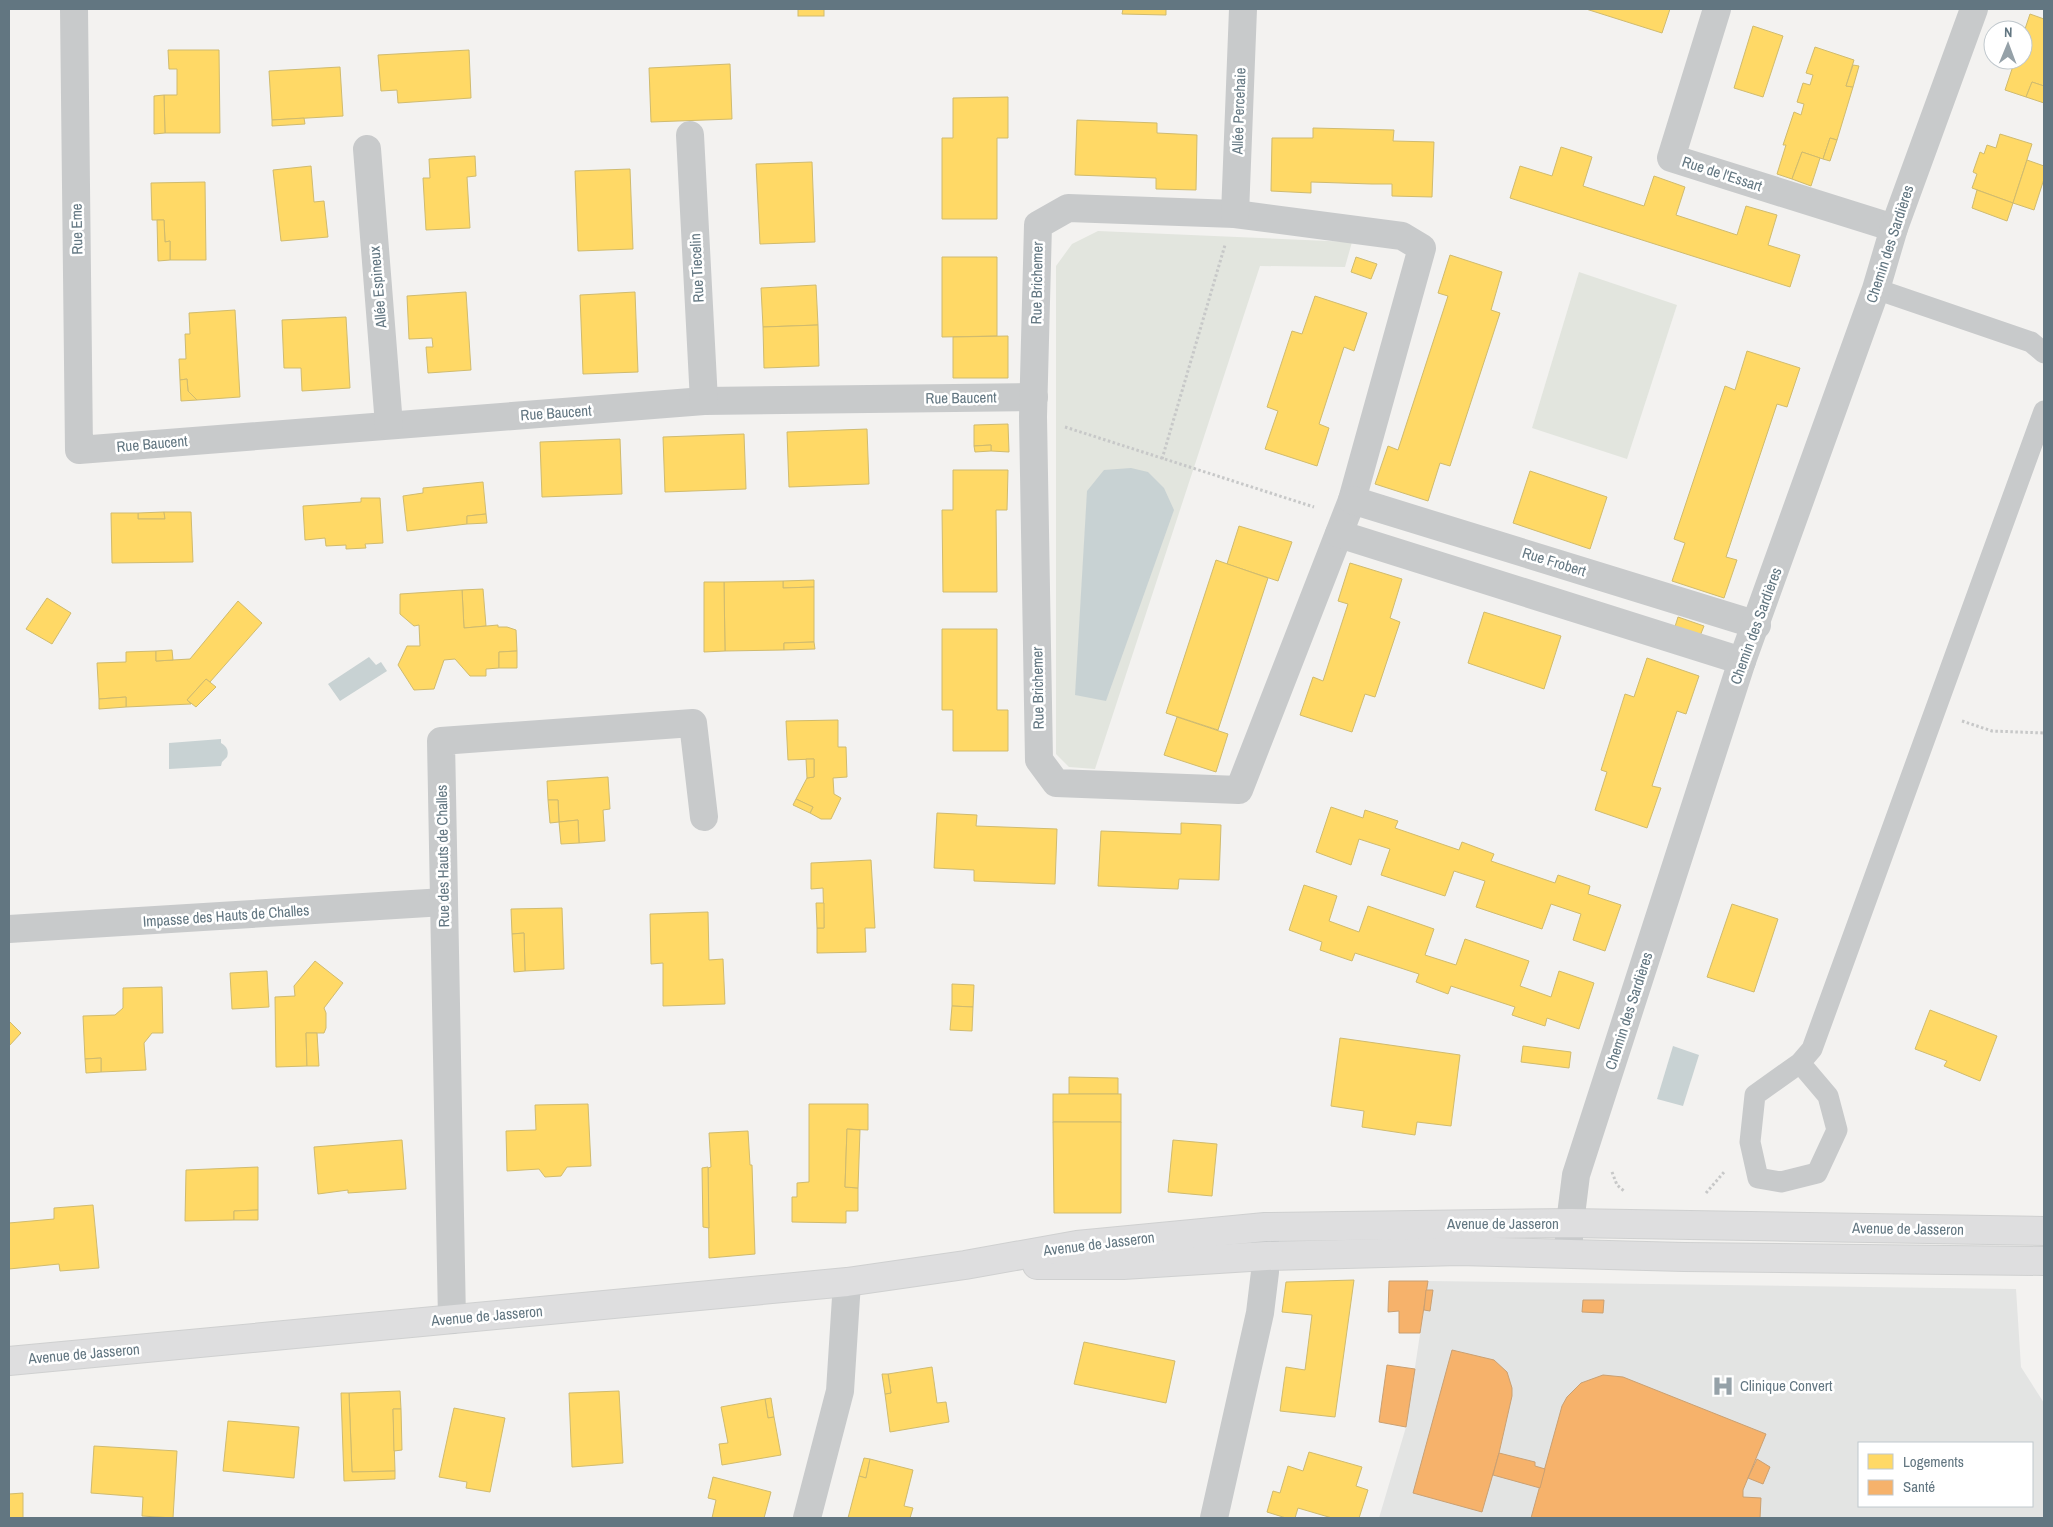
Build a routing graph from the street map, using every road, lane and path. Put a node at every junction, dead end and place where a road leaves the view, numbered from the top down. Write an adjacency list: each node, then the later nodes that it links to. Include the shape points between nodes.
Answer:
1 (74, 9): 15 (street, Rue Eme)
2 (1243, 9): 7 (street, Allée Percehaie)
3 (1717, 9): 8 (street, Rue de l'Essart, via 1671,158)
4 (1974, 9): 8 (street, Chemin des Sardières)
5 (690, 135): 11 (street, Rue Tiecelin)
6 (367, 149): 14 (street, Allée Espineux)
7 (1235, 214): 12 (street, Rue Brichemer, via 1068,208 1038,225); 16 (path); 17 (street, Rue Brichemer, via 1402,236 1422,248)
8 (1894, 228): 9 (street, Chemin des Sardières)
9 (1876, 290): 10 (lane, via 2031,342); 18 (street, Chemin des Sardières)
10 (2044, 353)
11 (704, 401): 12 (street, Rue Baucent); 14 (street, Rue Baucent)
12 (1034, 407): 16 (path); 17 (street, Rue Brichemer, via 1039,760 1056,783 1239,790)
13 (2044, 411): 20 (lane)
14 (390, 425): 15 (street, Rue Baucent)
15 (79, 450)
16 (1162, 459): 17 (path)
17 (1345, 517): 18 (street, Rue Frobert); 19 (street)
18 (1756, 625): 19 (street, Chemin des Sardières)
19 (1742, 661): 26 (street, Chemin des Sardières, via 1580,1165)
20 (1935, 712): 21 (path, via 1992,732); 25 (lane, via 1812,1049)
21 (2044, 734)
22 (704, 817): 23 (street, Rue des Hauts de Challes, via 693,723 440,741)
23 (444, 902): 24 (street, Impasse des Hauts de Challes); 34 (street, Rue des Hauts de Challes)
24 (9, 929)
25 (1800, 1062): 25 (lane, via 1755,1095 1750,1142 1758,1178 1781,1182 1817,1173 1836,1130 1828,1096)
26 (1570, 1223): 27 (main road, Avenue de Jasseron); 28 (main road, Avenue de Jasseron); 29 (street, Chemin des Sardières)
27 (1265, 1227): 30 (street); 32 (main road, Avenue de Jasseron, via 1077,1245)
28 (2044, 1231)
29 (1568, 1253): 30 (main road, Avenue de Jasseron, via 1459,1251); 31 (main road, Avenue de Jasseron)
30 (1266, 1256): 32 (main road, Avenue de Jasseron, via 1123,1265); 37 (street, via 1260,1313)
31 (2044, 1261)
32 (965, 1265): 33 (main road, Avenue de Jasseron)
33 (847, 1282): 34 (main road, Avenue de Jasseron); 36 (street, via 840,1391)
34 (452, 1320): 35 (main road, Avenue de Jasseron)
35 (9, 1361)
36 (807, 1518)
37 (1214, 1518)

